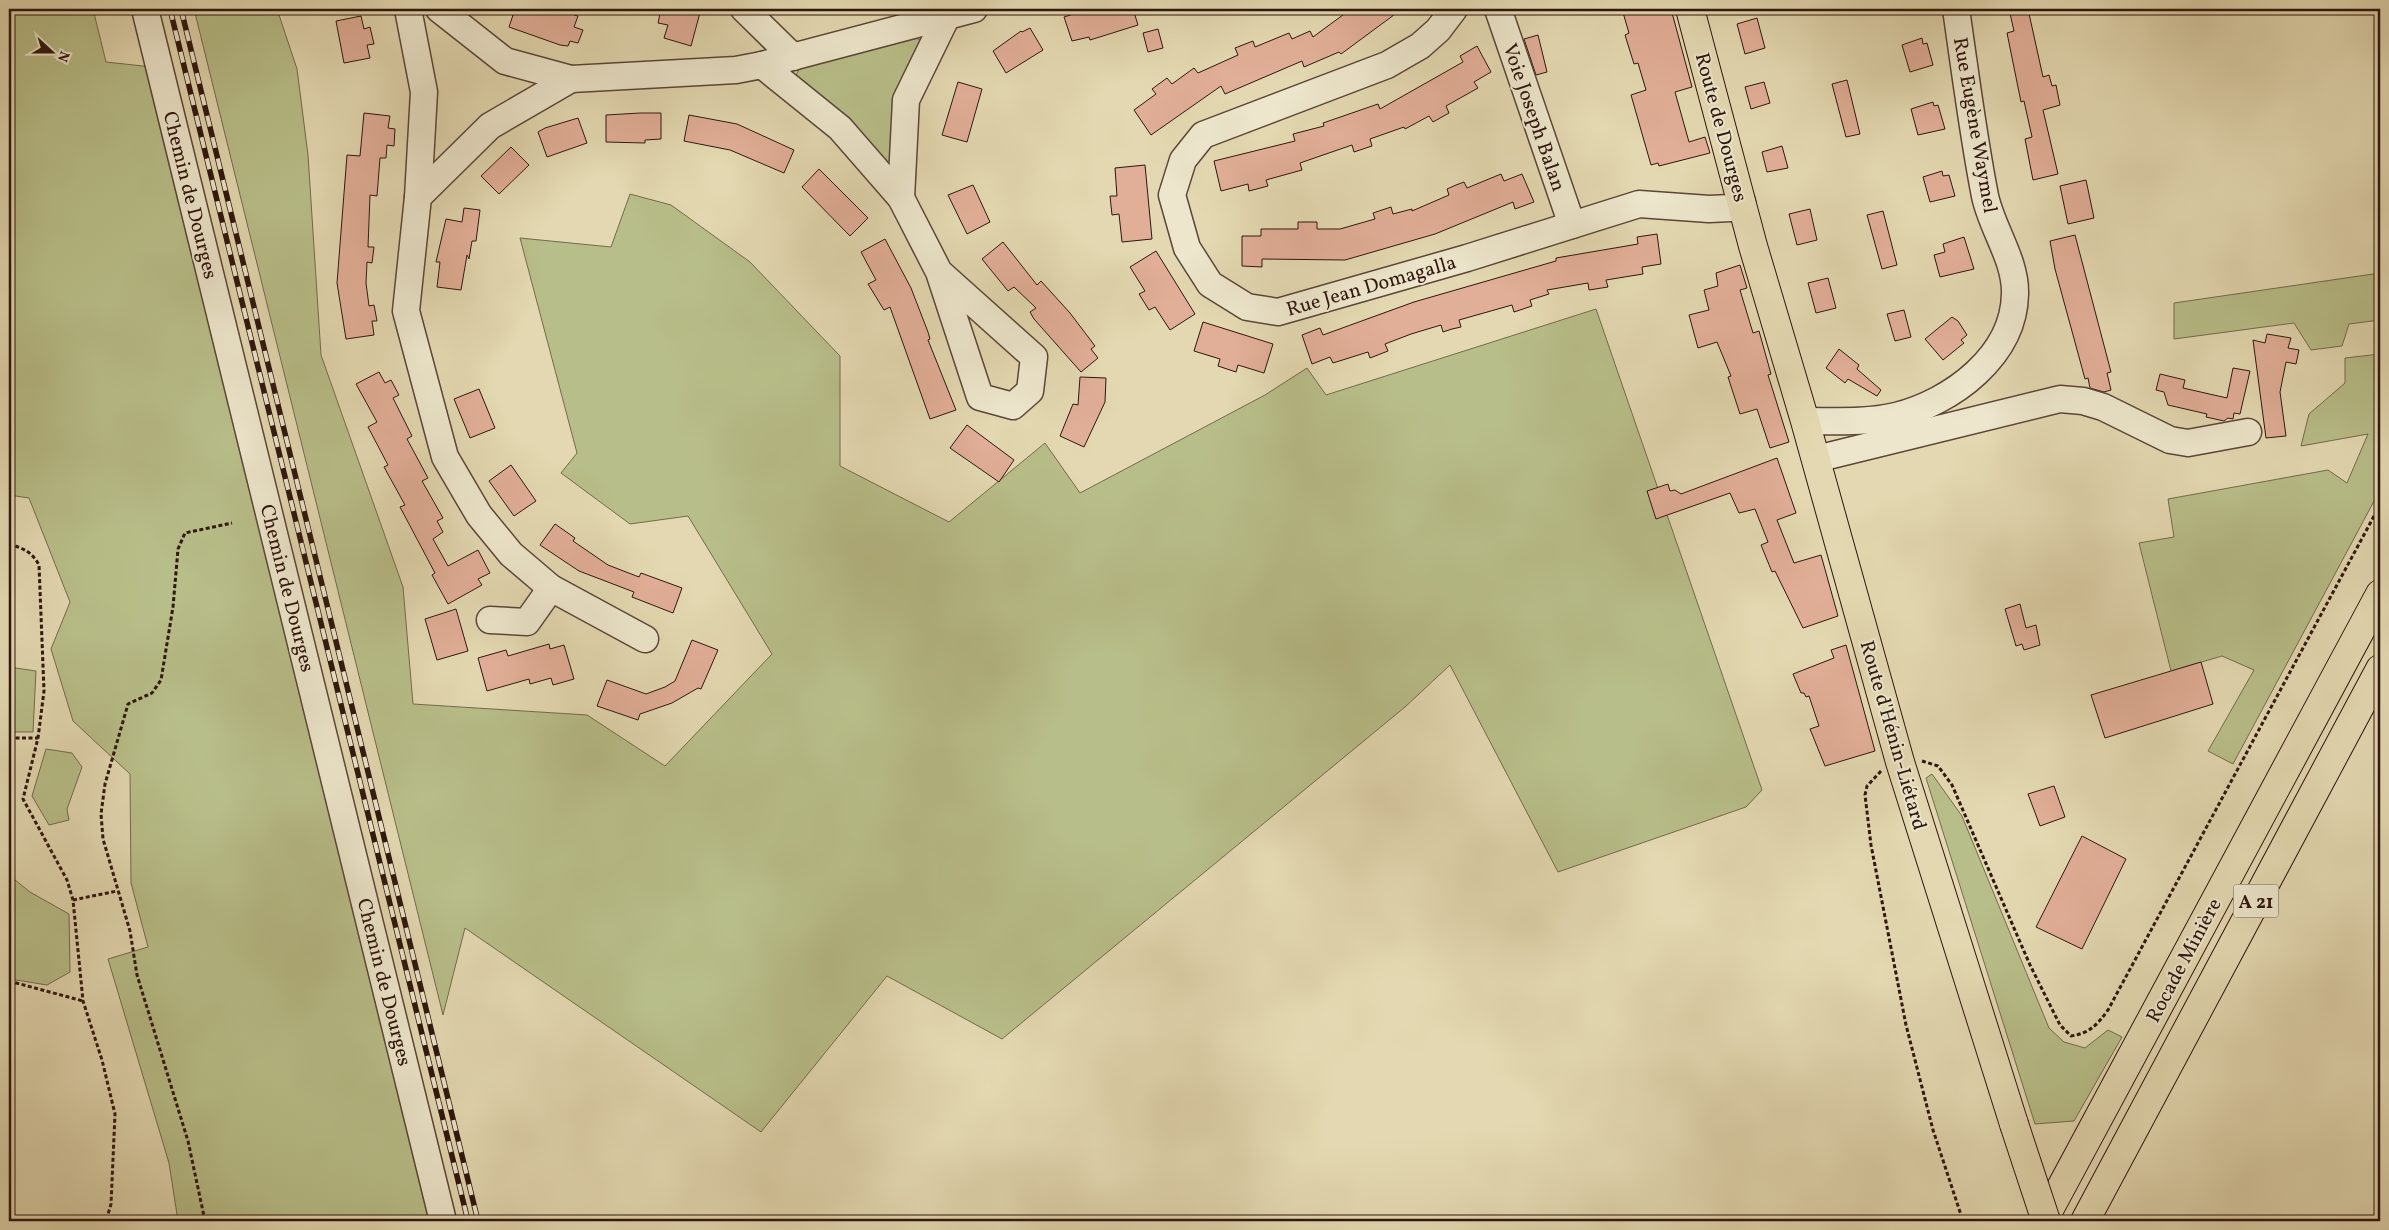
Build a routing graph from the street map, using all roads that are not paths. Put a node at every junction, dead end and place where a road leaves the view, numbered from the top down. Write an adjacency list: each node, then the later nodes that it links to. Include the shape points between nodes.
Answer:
1 (145, 9): 28 (street, Chemin de Dourges)
2 (408, 9): 14 (street, via 424,92)
3 (439, 9): 13 (street, via 504,61)
4 (744, 9): 11 (street)
5 (974, 9): 10 (street)
6 (1454, 9): 17 (street, Rue Jean Domagalla, via 1420,46 1387,65 1203,135 1183,160 1172,195 1187,248 1210,284 1247,307 1278,312)
7 (1498, 9): 17 (street, Voie Joseph Balan)
8 (1690, 9): 16 (main road, Route de Dourges)
9 (1956, 9): 20 (street, Rue Eugène Waymel, via 1988,212 2011,267 2016,292 2012,320 2002,343 1982,367 1930,402 1896,416 1853,422)
10 (941, 13): 11 (street); 15 (street, via 906,100)
11 (793, 57): 12 (street)
12 (762, 65): 13 (street, via 736,70); 15 (street, via 840,128)
13 (571, 79): 14 (street, via 490,126)
14 (418, 197): 23 (street, via 406,311 444,457 479,515 512,554)
15 (901, 198): 19 (street)
16 (1742, 202): 17 (street, Rue Jean Domagalla, via 1731,208 1709,209 1638,204); 18 (main road, Route de Dourges)
17 (1572, 225)
18 (1753, 246): 20 (main road, Route d'Hénin-Liétard)
19 (939, 272): 19 (street, via 980,397 1013,406 1030,391 1034,357)
20 (1806, 421): 22 (main road, Route d'Hénin-Liétard)
21 (2248, 432): 22 (street, via 2188,443 2170,440 2103,407 2060,399)
22 (1816, 459): 29 (main road, Route d'Hénin-Liétard, bridge, via 1900,762)
23 (551, 588): 25 (street, via 527,622); 26 (street)
24 (2380, 594): 29 (main road, Rocade Minière / A 21)
25 (490, 620)
26 (645, 639)
27 (2380, 669): 30 (main road, Rocade Minière / A 21)
28 (443, 1221)
29 (2044, 1221)
30 (2085, 1221)

